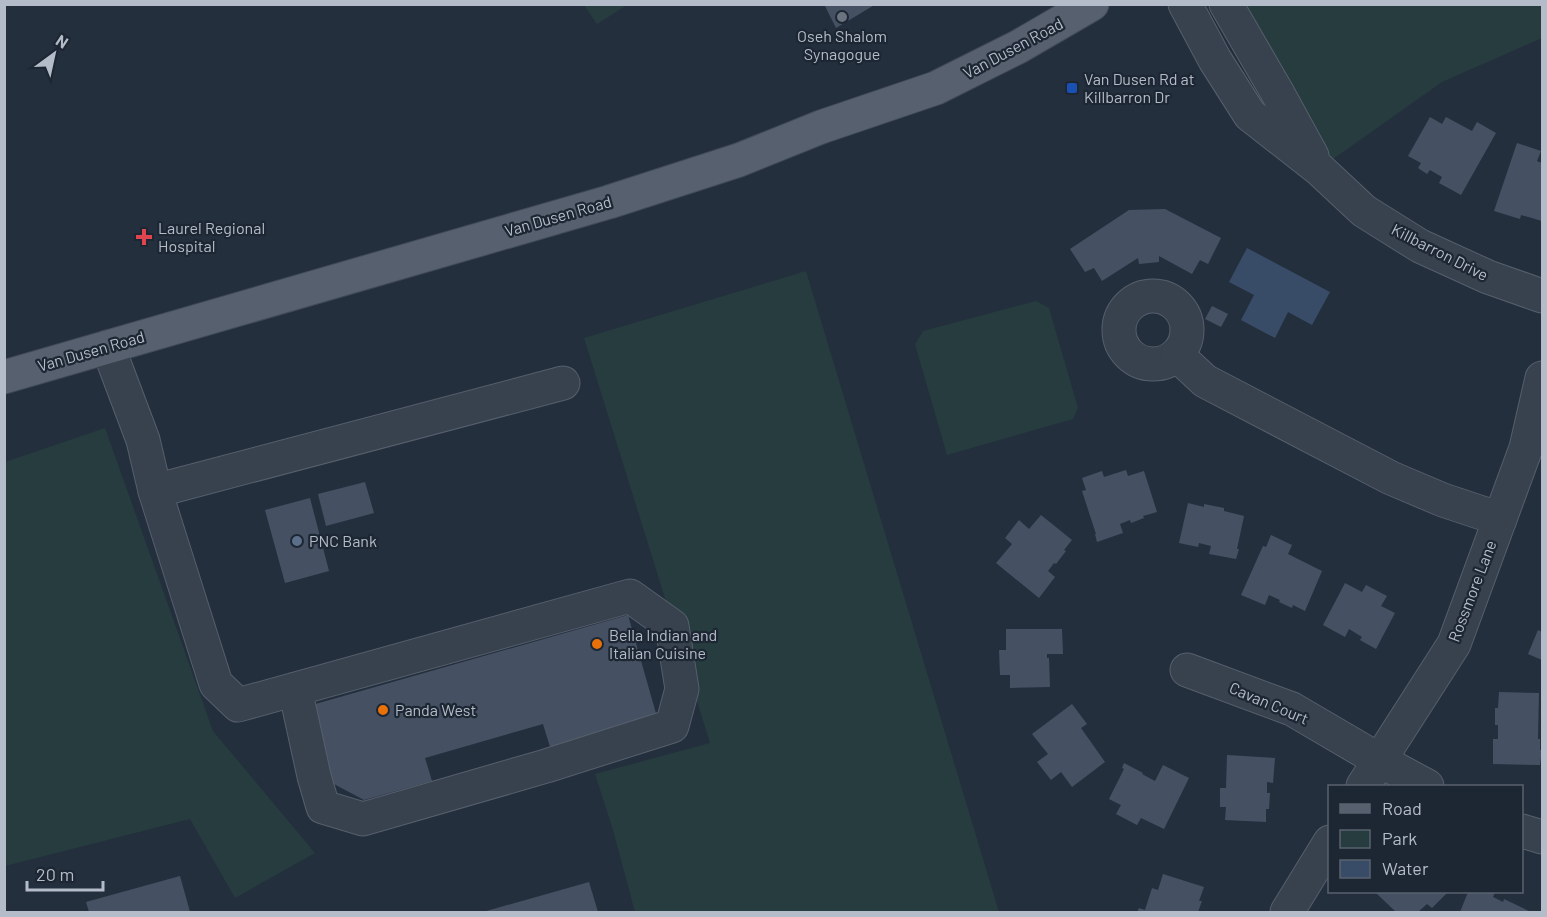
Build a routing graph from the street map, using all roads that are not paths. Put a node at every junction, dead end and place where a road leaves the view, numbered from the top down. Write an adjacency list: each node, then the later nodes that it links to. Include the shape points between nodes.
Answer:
1 (1092, 4): 6 (main road, Van Dusen Road, via 936,88 821,127 740,160 609,202)
2 (1185, 4): 4 (street, Killbarron Drive, via 1250,115)
3 (1226, 4): 4 (street, Killbarron Drive)
4 (1319, 169): 5 (street, Killbarron Drive, via 1364,211 1420,246 1488,278)
5 (1542, 296)
6 (108, 346): 8 (main road, Van Dusen Road); 11 (street, via 142,440)
7 (1177, 355): 12 (street, via 1205,381 1391,478)
8 (4, 376)
9 (1542, 378): 12 (street, Rossmore Lane, via 1526,448)
10 (563, 383): 11 (street)
11 (155, 491): 14 (street, via 216,684 238,705)
12 (1500, 519): 15 (street, Rossmore Lane, via 1454,644)
13 (1187, 670): 15 (street, Cavan Court, via 1292,709)
14 (295, 689): 14 (street, via 630,596 672,626 682,689 672,726 363,819 323,807)
15 (1371, 773): 16 (street, Cavan Court)
16 (1423, 785)
17 (1523, 832): 18 (street)
18 (1542, 837)
19 (1328, 844): 20 (street)
20 (1287, 912)

